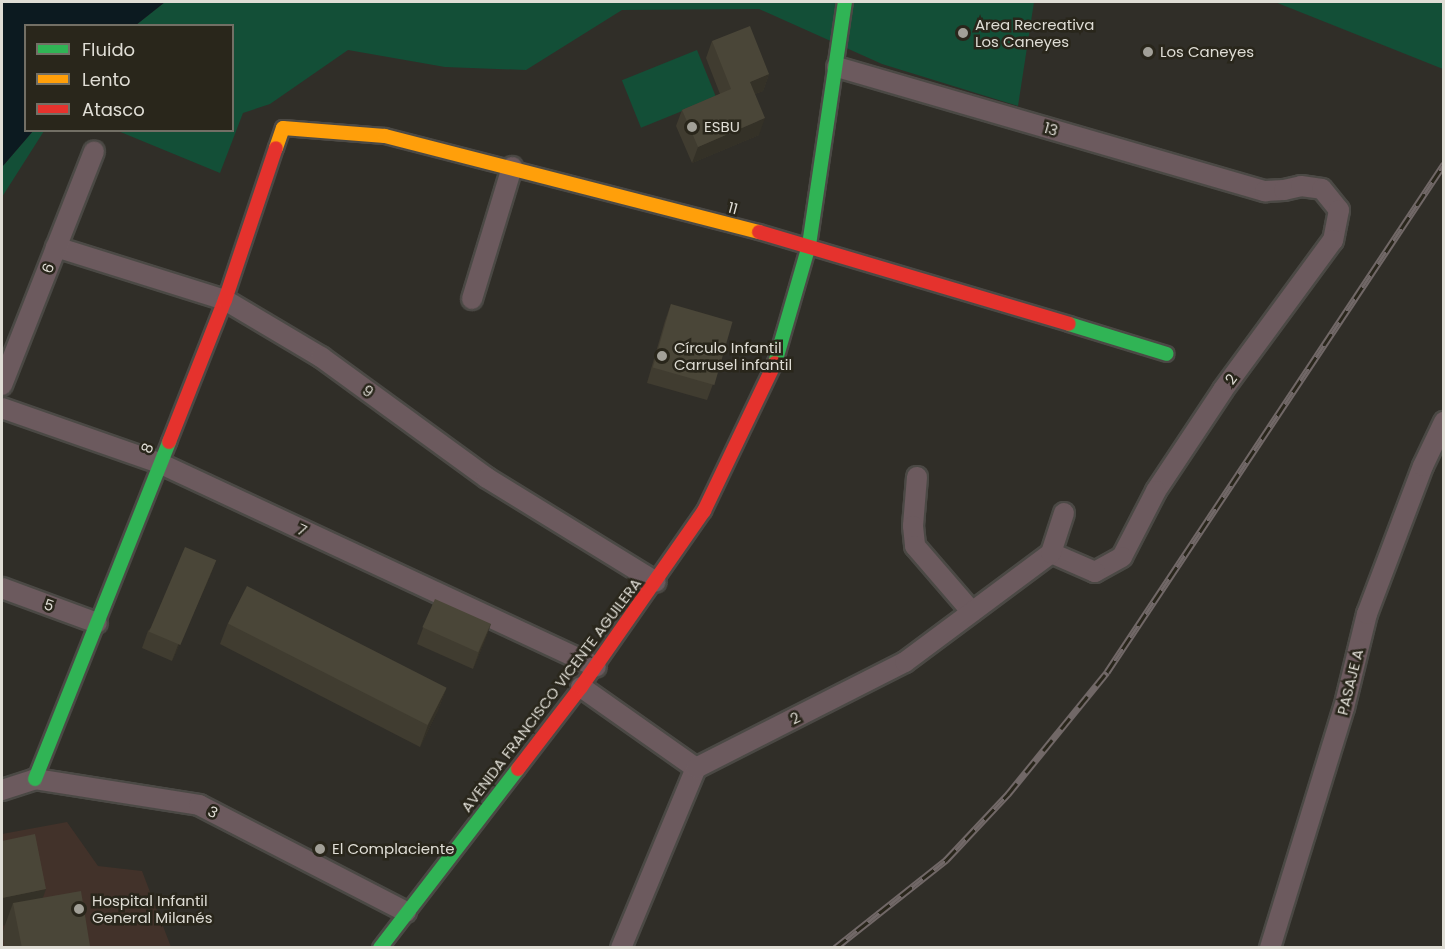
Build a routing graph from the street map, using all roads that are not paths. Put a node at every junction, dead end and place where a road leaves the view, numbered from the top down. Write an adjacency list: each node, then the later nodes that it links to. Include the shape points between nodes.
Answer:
1 (845, 2): 2 (street, AVENIDA FRANCISCO VICENTE AGUILERA)
2 (837, 67): 6 (street, 13); 7 (street, AVENIDA FRANCISCO VICENTE AGUILERA)
3 (283, 128): 5 (street, 11, via 385,136); 10 (street, 8)
4 (94, 151): 8 (street, 6)
5 (512, 168): 7 (street, 11); 9 (street)
6 (1265, 191): 18 (street, 2, via 1301,186 1322,189 1339,210 1333,240 1156,490 1122,557 1095,572)
7 (809, 245): 11 (street, 11); 19 (street, AVENIDA FRANCISCO VICENTE AGUILERA, via 780,354 704,511)
8 (56, 247): 10 (street, 9); 12 (street, 6)
9 (472, 299)
10 (225, 300): 15 (street, 8); 19 (street, 9, via 321,357 487,478)
11 (1167, 354)
12 (2, 385)
13 (2, 408): 15 (street, 7)
14 (1443, 422): 31 (street, PASAJE A, via 1367,614 1344,708)
15 (159, 463): 22 (street, 8); 23 (street, 7)
16 (917, 477): 21 (street, via 915,546)
17 (1064, 513): 18 (street)
18 (1051, 553): 21 (street, 2)
19 (656, 582): 23 (street, AVENIDA FRANCISCO VICENTE AGUILERA)
20 (2, 588): 22 (street, 5)
21 (972, 612): 25 (street, 2, via 905,662)
22 (97, 623): 26 (street, 8)
23 (596, 667): 24 (street, AVENIDA FRANCISCO VICENTE AGUILERA)
24 (581, 687): 25 (street); 28 (street, AVENIDA FRANCISCO VICENTE AGUILERA)
25 (696, 768): 30 (street)
26 (35, 780): 27 (street, 3); 28 (street, 3, via 199,805)
27 (2, 790)
28 (406, 912): 29 (street, AVENIDA FRANCISCO VICENTE AGUILERA)
29 (380, 948)
30 (621, 948)
31 (1270, 948)

